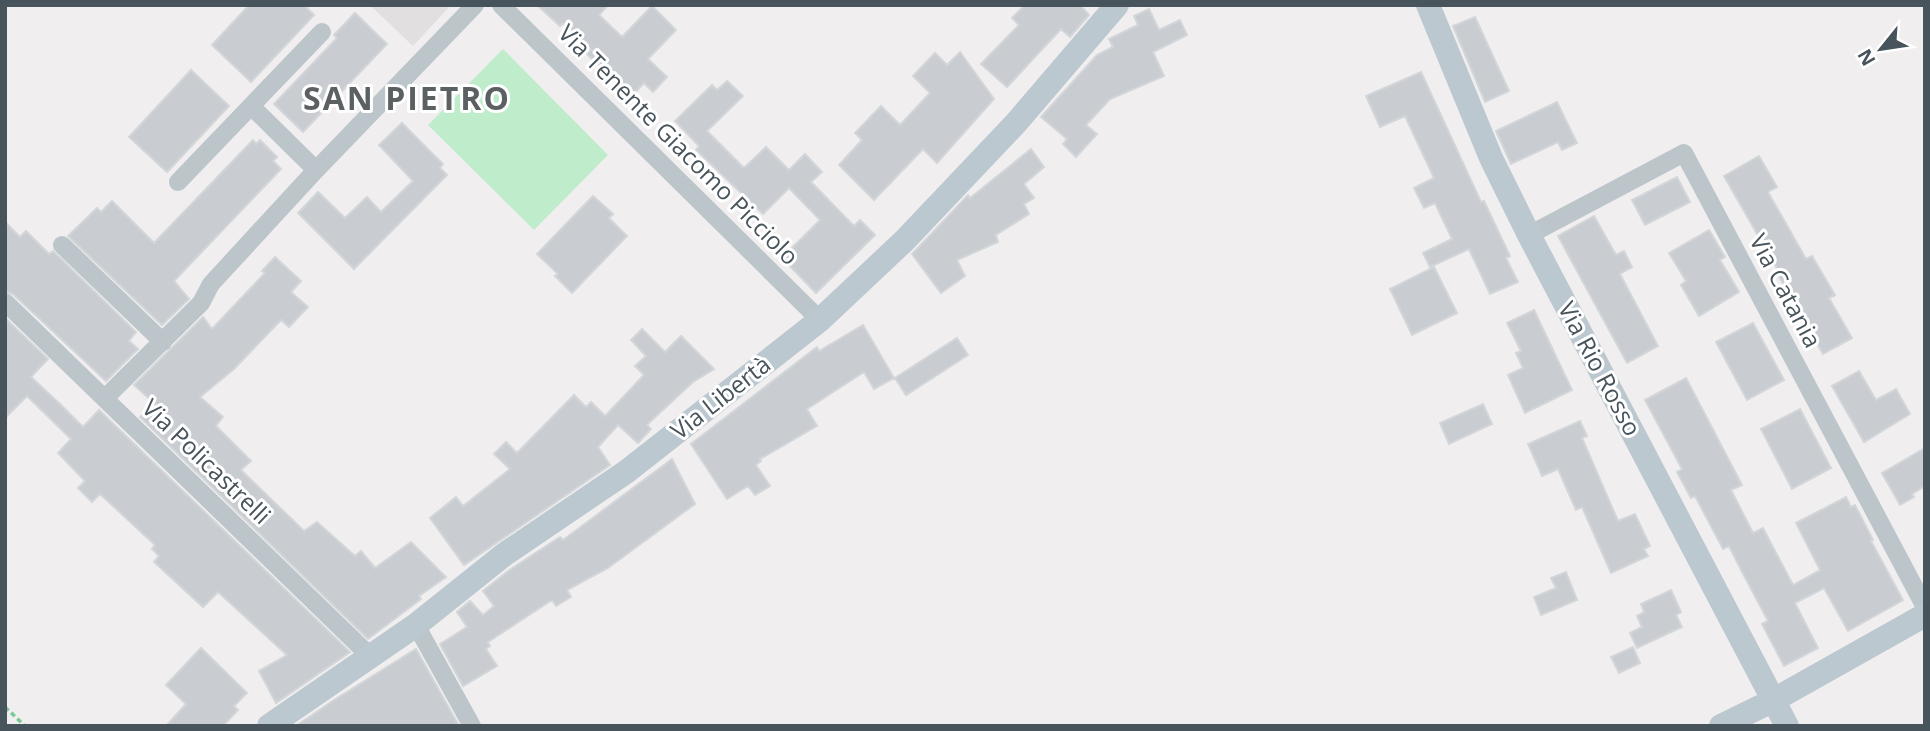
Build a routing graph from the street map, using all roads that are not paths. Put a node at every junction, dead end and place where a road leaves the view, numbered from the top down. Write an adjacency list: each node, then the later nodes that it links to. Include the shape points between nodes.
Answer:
1 (475, 5): 7 (street)
2 (501, 5): 12 (street, Via Tenente Giacomo Picciolo)
3 (1117, 5): 12 (street, Via Libertà, via 1016,123 915,230)
4 (1428, 5): 9 (street, Via Rio Rosso, via 1491,158)
5 (322, 32): 6 (street)
6 (251, 106): 7 (street); 8 (street)
7 (316, 170): 13 (street)
8 (178, 182)
9 (1529, 235): 15 (street, Via Catania, via 1684,153); 19 (street, Via Rio Rosso)
10 (62, 245): 13 (street)
11 (5, 302): 14 (street, Via Policastrelli)
12 (820, 320): 17 (street, Via Libertà, via 626,472 505,554)
13 (163, 342): 14 (street)
14 (105, 398): 18 (street, Via Policastrelli)
15 (1925, 607)
16 (1925, 615): 19 (street)
17 (416, 625): 18 (street, Via Libertà); 21 (street)
18 (371, 657): 20 (street, Via Libertà)
19 (1772, 701): 22 (street); 23 (street, Via Rio Rosso)
20 (269, 726)
21 (472, 726)
22 (1721, 726)
23 (1787, 726)

